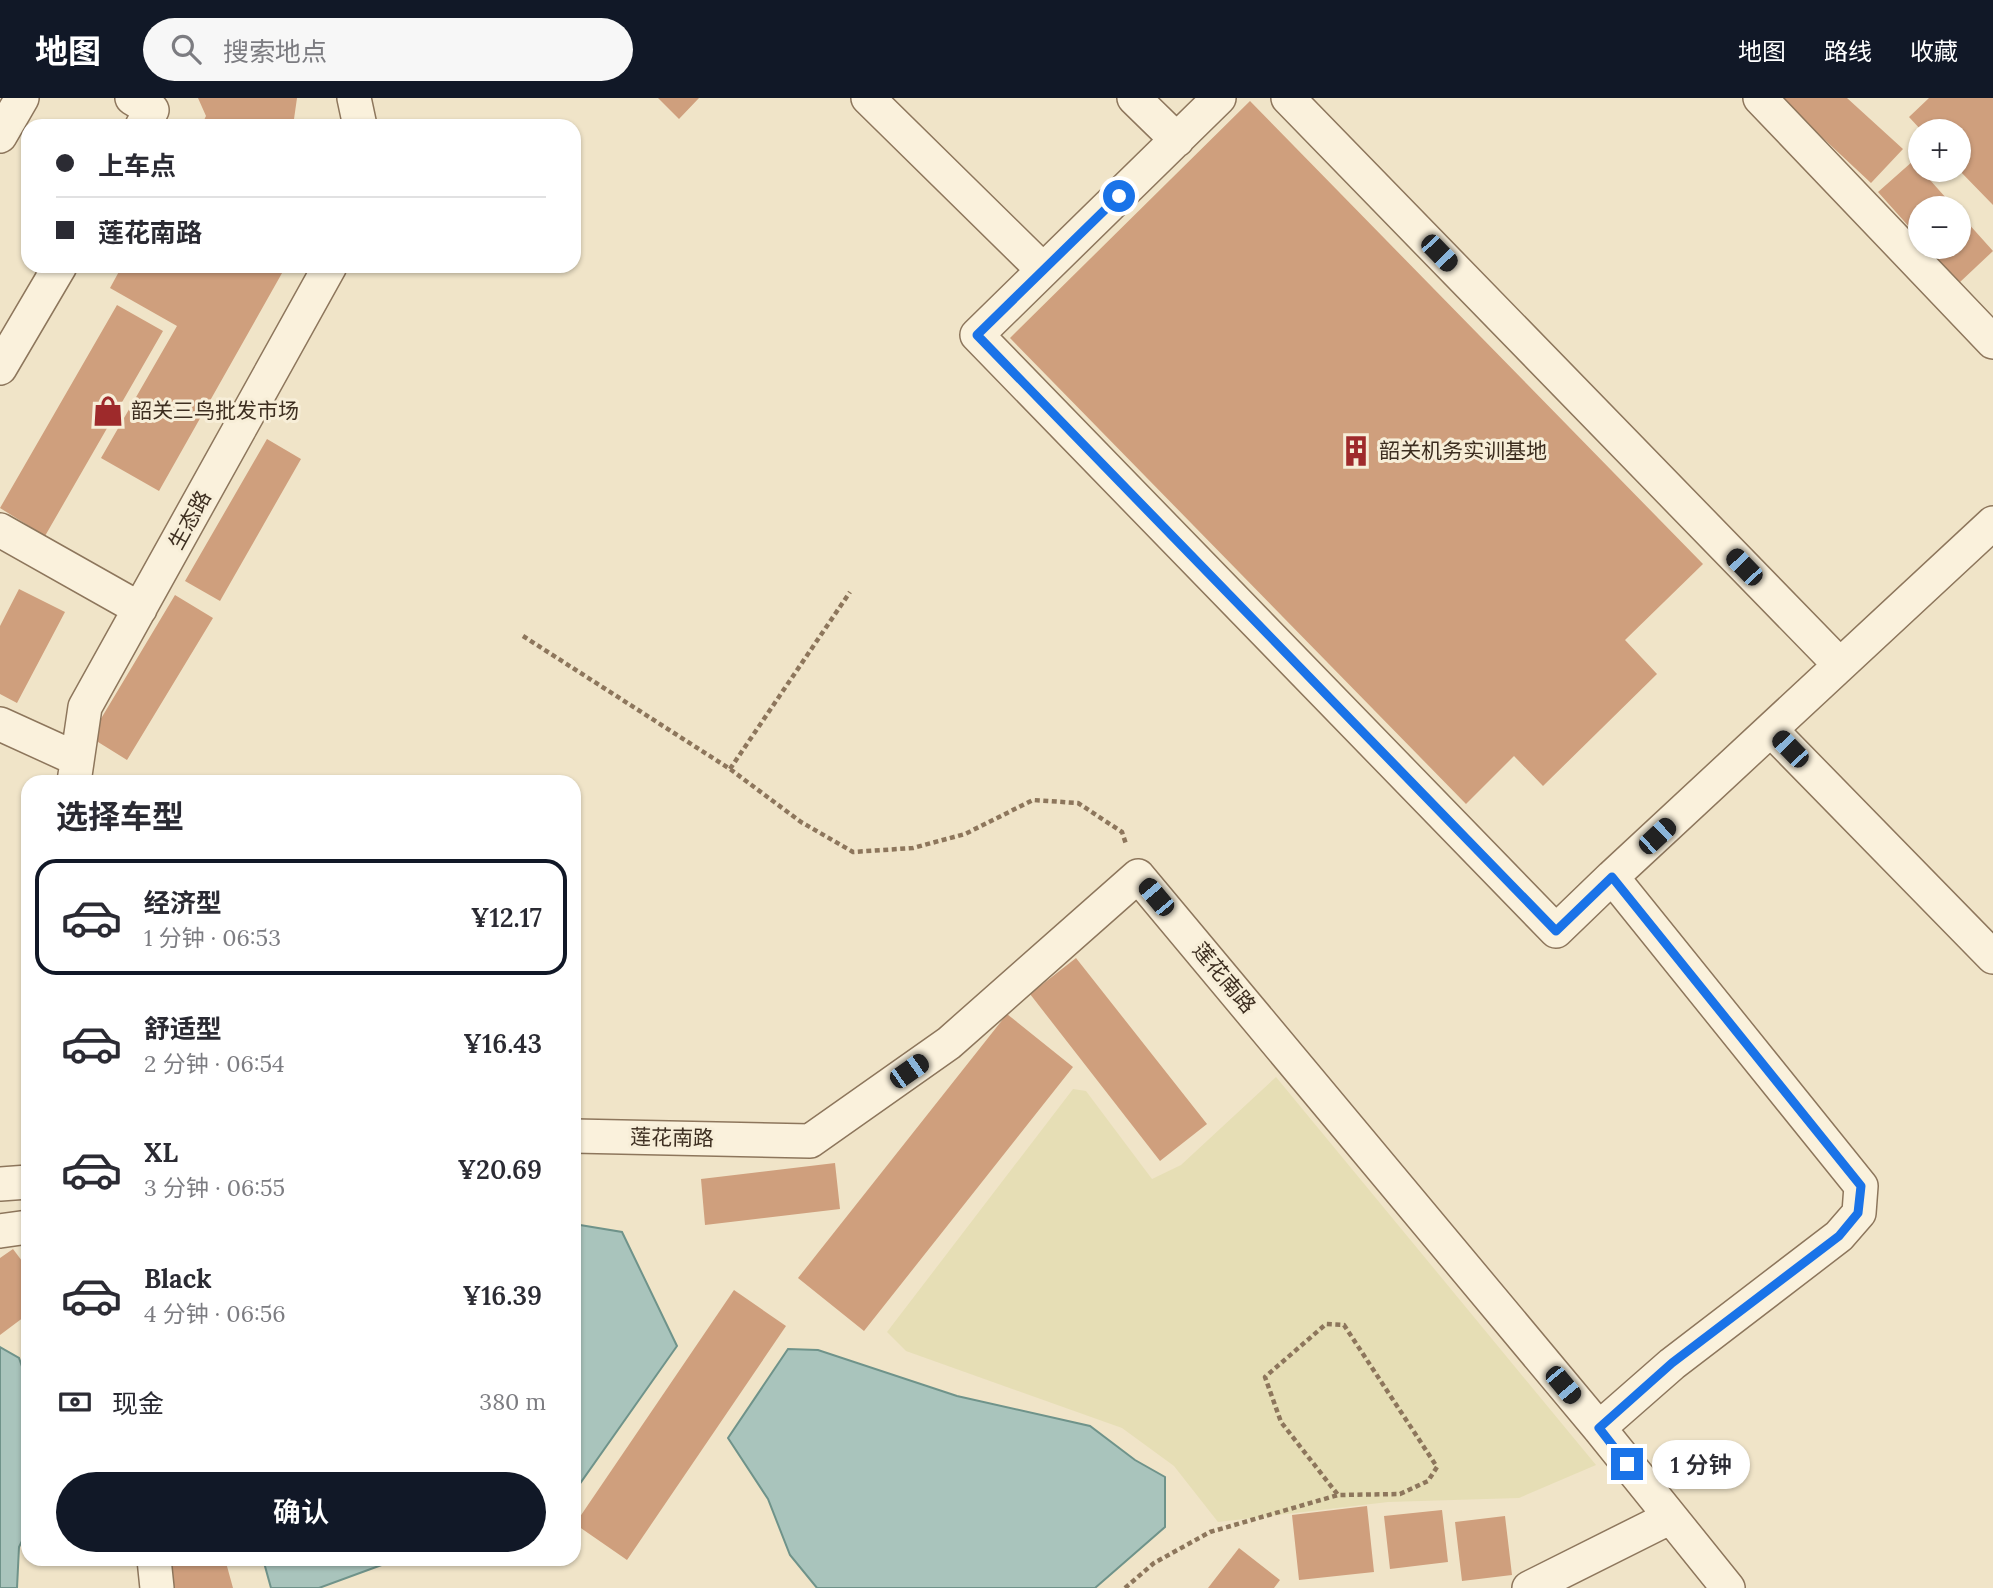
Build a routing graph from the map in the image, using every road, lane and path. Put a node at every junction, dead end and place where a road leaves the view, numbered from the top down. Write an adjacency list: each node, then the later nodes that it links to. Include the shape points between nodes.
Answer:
1 (22, 98): 11 (street)
2 (132, 98): 9 (street, via 152,110)
3 (354, 98): 10 (street)
4 (868, 98): 13 (street)
5 (1134, 98): 12 (street)
6 (1219, 98): 12 (street)
7 (1760, 98): 16 (street)
8 (1305, 104): 23 (street)
9 (146, 119)
10 (358, 119)
11 (0, 136)
12 (1177, 140): 13 (street)
13 (1043, 270): 29 (street, via 977,335 1556,931)
14 (56, 273): 17 (street)
15 (326, 273): 21 (street, 生态路)
16 (1993, 342)
17 (0, 368)
18 (1993, 523): 23 (street)
19 (0, 530): 21 (street)
20 (850, 592): 26 (path)
21 (140, 609): 27 (street, 生态路, via 85,707)
22 (523, 636): 26 (path)
23 (1840, 665): 25 (street)
24 (0, 724): 27 (street)
25 (1771, 730): 29 (street); 30 (street)
26 (730, 769): 28 (path, via 801,822 853,852 913,848 965,834 1032,800 1078,803 1122,832)
27 (76, 771)
28 (1138, 876): 31 (street, 莲花南路, via 949,1043 810,1140); 36 (street, 莲花南路)
29 (1612, 877): 36 (street, via 1861,1186 1858,1213 1839,1236 1672,1363)
30 (1993, 957)
31 (581, 1136)
32 (21, 1182): 33 (street)
33 (0, 1184)
34 (21, 1228): 35 (street)
35 (0, 1231)
36 (1599, 1428): 38 (street, 莲花南路)
37 (1338, 1495): 37 (path, via 1281,1422 1265,1377 1326,1324 1344,1325 1437,1466 1428,1481 1400,1494); 41 (path, via 1210,1532 1154,1563)
38 (1669, 1518): 42 (street); 43 (street, 莲花南路)
39 (155, 1566): 40 (street)
40 (158, 1588)
41 (1125, 1588)
42 (1529, 1588)
43 (1728, 1588)

